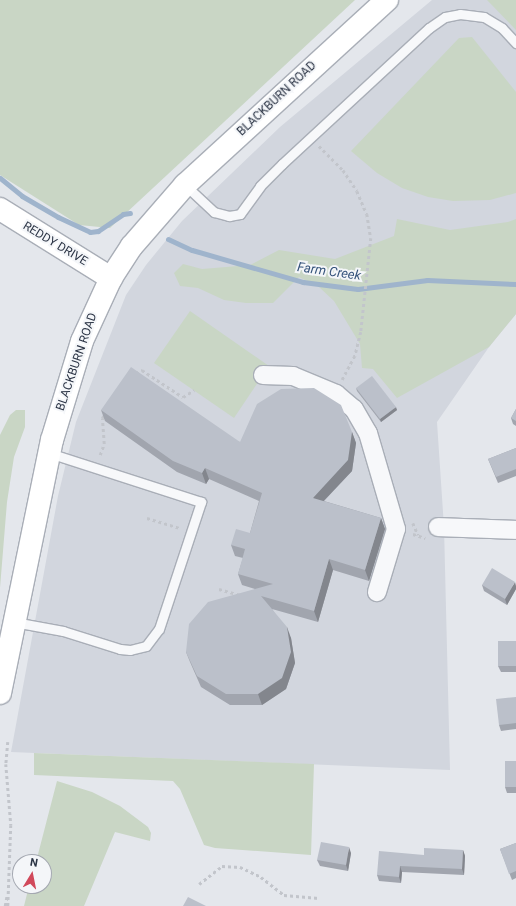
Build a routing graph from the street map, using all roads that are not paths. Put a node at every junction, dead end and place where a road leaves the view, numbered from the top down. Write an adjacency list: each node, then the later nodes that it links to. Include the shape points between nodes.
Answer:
1 (387, 0): 3 (street, BLACKBURN ROAD)
2 (516, 43): 3 (lane, via 502,28 484,17 460,14 444,17 269,176 240,214 229,216 214,212)
3 (185, 185): 5 (street, BLACKBURN ROAD, via 132,246)
4 (0, 209): 5 (street, REDDY DRIVE)
5 (111, 278): 7 (street, BLACKBURN ROAD, via 82,341)
6 (263, 375): 10 (street, via 293,376 333,392 354,409 368,433 396,529)
7 (49, 453): 11 (street, BLACKBURN ROAD); 11 (lane, via 201,502 159,629 146,646 130,650 120,649 63,631)
8 (516, 530): 9 (street)
9 (434, 534)
10 (377, 592)
11 (14, 622): 12 (street, BLACKBURN ROAD)
12 (0, 693)

